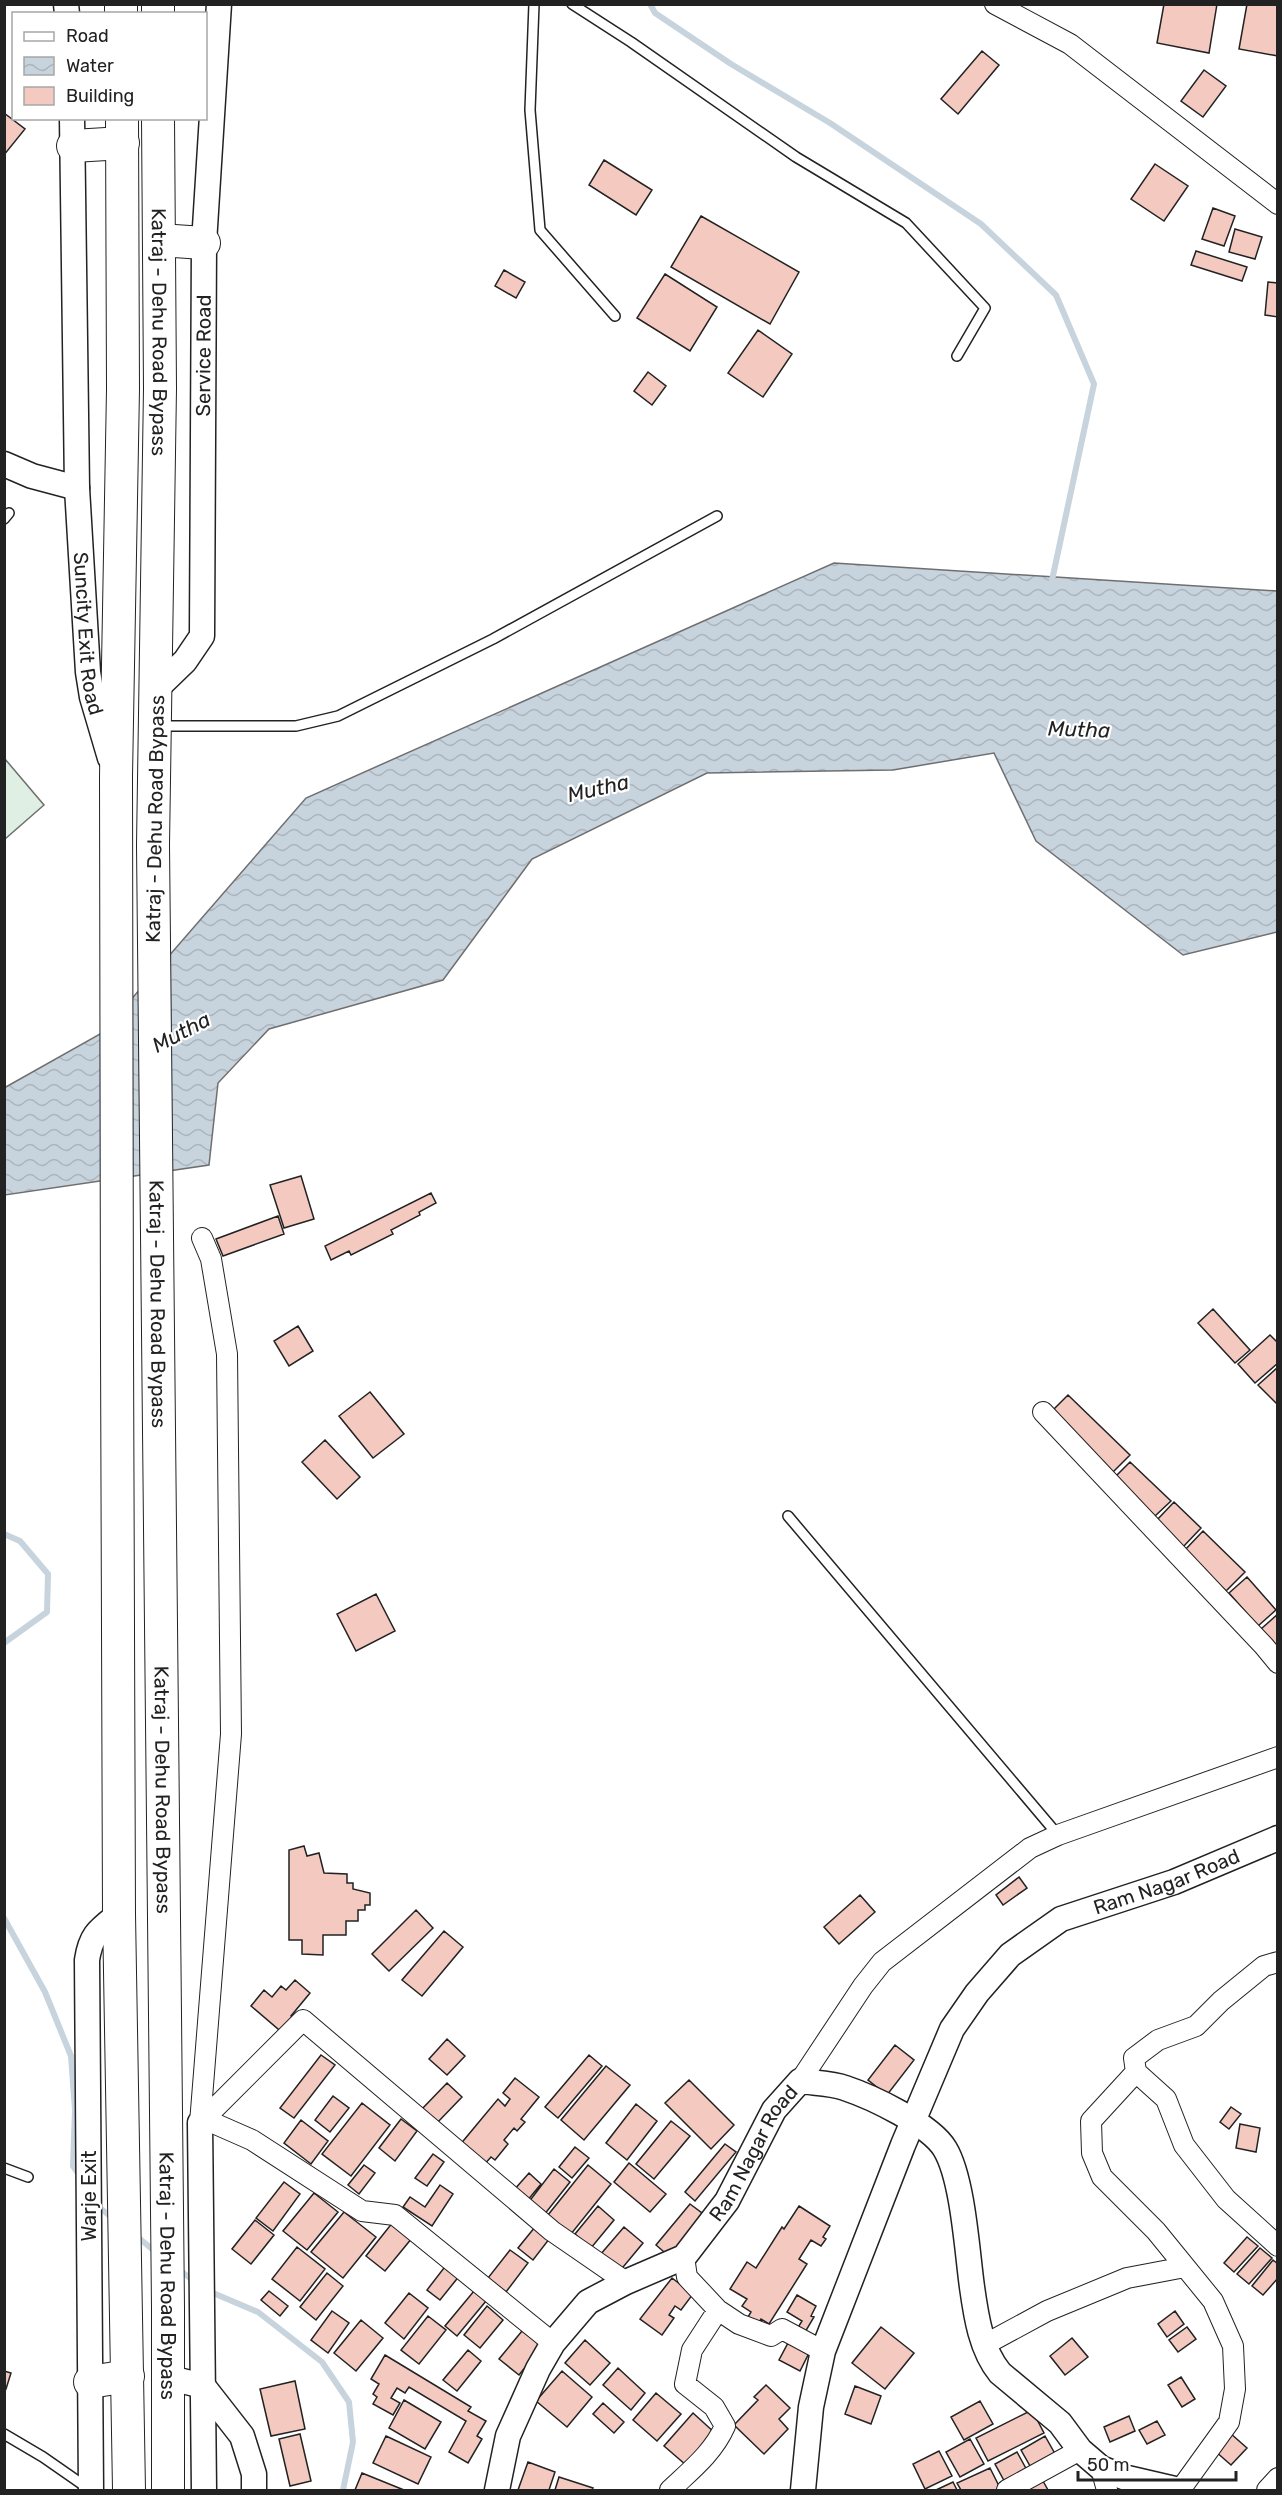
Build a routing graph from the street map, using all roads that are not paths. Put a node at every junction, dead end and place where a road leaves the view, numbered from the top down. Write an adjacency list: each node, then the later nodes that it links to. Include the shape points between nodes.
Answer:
1 (219, 4): 10 (street, Service Road)
2 (534, 4): 11 (lane, via 530,110 540,230)
3 (572, 4): 12 (lane, via 796,157 906,223 985,308)
4 (995, 4): 8 (street, via 1070,44)
5 (159, 120): 9 (highway, Katraj - Dehu Road Bypass)
6 (122, 131): 7 (highway); 18 (highway, Katraj - Dehu Road Bypass, via 123,389)
7 (73, 132): 14 (street)
8 (1278, 204)
9 (159, 240): 10 (highway); 16 (highway, Katraj - Dehu Road Bypass)
10 (204, 243): 16 (street, Service Road, via 202,636)
11 (615, 316)
12 (957, 356)
13 (4, 464): 14 (street)
14 (77, 488): 18 (street, Suncity Exit Road, via 88,672)
15 (717, 516): 17 (lane, via 493,639 338,716 296,726)
16 (156, 689): 17 (highway, Katraj - Dehu Road Bypass)
17 (155, 726): 32 (highway, Katraj - Dehu Road Bypass)
18 (116, 776): 26 (highway, Katraj - Dehu Road Bypass)
19 (202, 1238): 31 (street, via 212,1259 227,1354 231,1734)
20 (1043, 1412): 22 (street)
21 (788, 1516): 24 (lane)
22 (1278, 1663)
23 (1278, 1757): 24 (street)
24 (1058, 1835): 29 (street, via 1030,1848 882,1962)
25 (1278, 1838): 30 (street, Ram Nagar Road, via 1174,1882 1061,1919 1010,1955 977,1992 952,2029)
26 (119, 1914): 43 (highway, Katraj - Dehu Road Bypass); 45 (street, Warje Exit, via 94,1936 87,1960)
27 (1278, 1962): 28 (street, via 1264,1966 1196,2026 1158,2040 1134,2058)
28 (1136, 2072): 35 (street, via 1166,2099 1184,2145 1226,2199); 37 (street, via 1091,2121 1092,2153 1102,2177 1156,2231)
29 (800, 2080): 30 (street, Ram Nagar Road, via 844,2087); 36 (street, Ram Nagar Road, via 774,2110 727,2201)
30 (914, 2121): 41 (street, via 930,2131 946,2149 959,2187 976,2319); 42 (street)
31 (200, 2123): 32 (street); 38 (street, via 303,2020 552,2231); 40 (street, via 211,2122 252,2140 362,2211 395,2215); 46 (street)
32 (165, 2145): 44 (highway, Katraj - Dehu Road Bypass)
33 (4, 2168): 34 (lane)
34 (28, 2177)
35 (1277, 2243)
36 (684, 2257): 38 (street, Ram Nagar Road); 39 (street, via 687,2277)
37 (1185, 2267): 41 (street, via 1127,2278 1047,2311); 60 (street, via 1213,2301 1233,2346 1235,2389 1229,2422)
38 (626, 2282): 40 (street, Ram Nagar Road, via 588,2302)
39 (718, 2310): 42 (street, via 739,2324 771,2336 782,2329); 57 (street, via 692,2350 686,2384 714,2407 725,2426 709,2453)
40 (553, 2343): 56 (street, Ram Nagar Road, via 508,2436)
41 (986, 2344): 48 (street, via 1000,2373 1060,2423)
42 (823, 2351): 58 (street, via 811,2407)
43 (128, 2376): 45 (highway); 52 (highway, Katraj - Dehu Road Bypass)
44 (166, 2377): 46 (street); 53 (highway, Katraj - Dehu Road Bypass)
45 (90, 2382): 51 (street, Warje Exit)
46 (203, 2386): 54 (street); 55 (street, via 242,2436 254,2474)
47 (4, 2434): 51 (lane)
48 (1080, 2450): 50 (street); 59 (street)
49 (1278, 2478): 61 (street)
50 (1104, 2479): 60 (street, via 1123,2477)
51 (91, 2490)
52 (129, 2490)
53 (168, 2490)
54 (204, 2490)
55 (254, 2490)
56 (497, 2490)
57 (670, 2490)
58 (804, 2490)
59 (1006, 2490)
60 (1180, 2490)
61 (1267, 2490)

